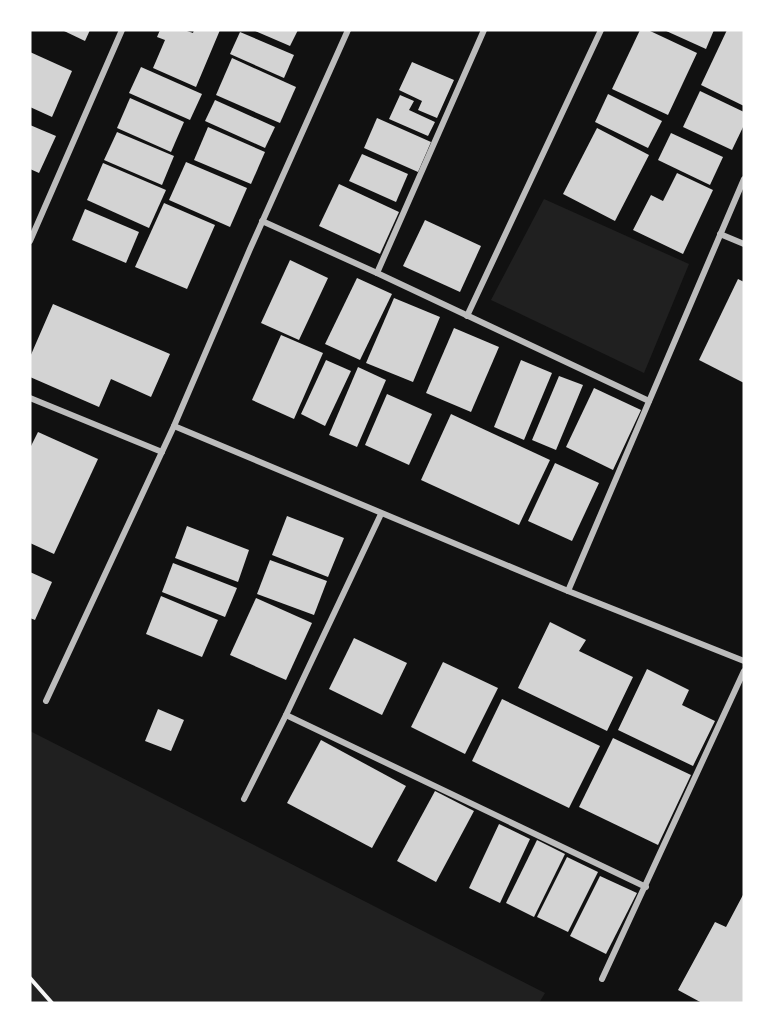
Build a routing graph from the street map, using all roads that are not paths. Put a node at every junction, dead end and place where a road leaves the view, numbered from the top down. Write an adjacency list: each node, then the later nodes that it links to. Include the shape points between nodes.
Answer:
1 (122, 30): 8 (street)
2 (348, 30): 6 (street)
3 (484, 30): 10 (street)
4 (602, 30): 11 (street)
5 (744, 179): 7 (street)
6 (262, 221): 10 (street); 14 (street)
7 (720, 234): 9 (street); 13 (street)
8 (30, 241)
9 (744, 244)
10 (377, 273): 11 (street)
11 (467, 316): 13 (street)
12 (30, 398): 15 (street)
13 (649, 401): 17 (street)
14 (174, 426): 15 (street); 16 (street)
15 (162, 452): 20 (street)
16 (381, 514): 17 (street); 21 (street)
17 (568, 591): 18 (street)
18 (744, 661)
19 (744, 671): 23 (street)
20 (46, 701)
21 (286, 715): 22 (street); 23 (street)
22 (244, 800)
23 (646, 887): 24 (street)
24 (602, 979)

